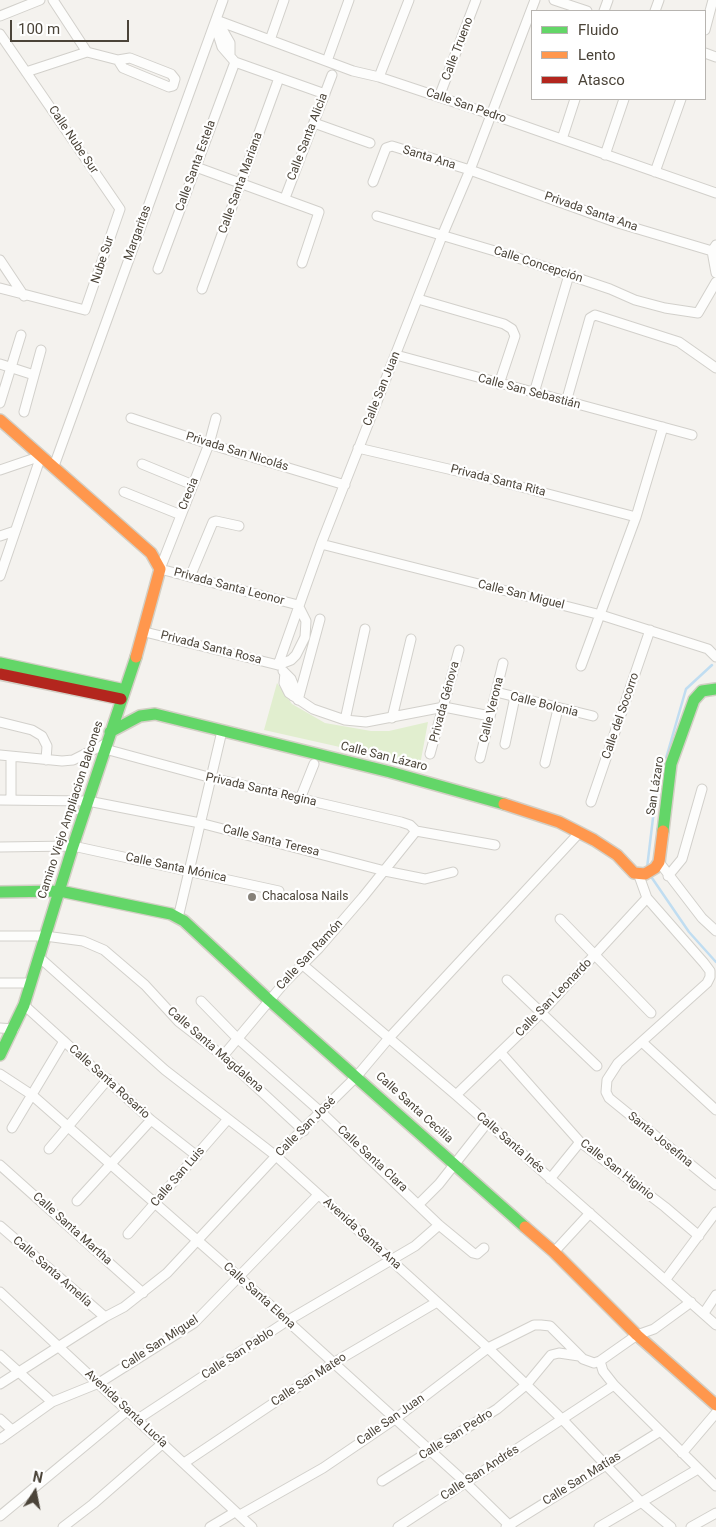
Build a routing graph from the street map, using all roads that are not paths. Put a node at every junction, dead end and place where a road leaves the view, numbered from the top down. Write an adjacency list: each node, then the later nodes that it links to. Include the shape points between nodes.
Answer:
1 (40, 0): 12 (street)
2 (53, 0): 17 (street)
3 (223, 0): 13 (street, Margaritas)
4 (284, 0): 16 (street)
5 (349, 0): 20 (street)
6 (409, 0): 23 (street)
7 (476, 0): 26 (street, Calle Trueno)
8 (554, 0): 11 (street)
9 (713, 0): 14 (street)
10 (531, 10): 30 (street, Calle San Juan)
11 (584, 10)
12 (0, 16)
13 (216, 22): 16 (street, Calle San Pedro); 18 (street, via 230,43); 77 (street, Margaritas)
14 (706, 26)
15 (0, 34): 21 (street, Calle Nube Sur)
16 (270, 40): 20 (street, Calle San Pedro)
17 (87, 52): 19 (street); 21 (street)
18 (232, 58): 24 (street); 35 (street, Calle Santa Estela)
19 (118, 60): 19 (street, via 123,68 170,87 176,79 130,58)
20 (327, 61): 23 (street, Calle San Pedro)
21 (26, 72): 42 (street, Calle Nube Sur)
22 (332, 75): 25 (street, Calle Santa Alicia)
23 (379, 77): 26 (street, Calle San Pedro)
24 (279, 78): 25 (street); 39 (street, Calle Santa Mariana)
25 (325, 94): 31 (street, Calle Santa Alicia)
26 (439, 97): 30 (street, Calle San Pedro)
27 (575, 100): 32 (street)
28 (624, 100): 34 (street)
29 (681, 100): 37 (street)
30 (490, 114): 32 (street, Calle San Pedro); 36 (street, Calle San Juan)
31 (314, 123): 33 (street); 41 (street, Calle Santa Alicia)
32 (562, 139): 34 (street, Calle San Pedro)
33 (370, 143)
34 (605, 155): 37 (street, Calle San Pedro)
35 (196, 167): 39 (street); 48 (street, Calle Santa Estela)
36 (470, 170): 38 (street, Santa Ana, via 388,146); 44 (street, Calle San Juan); 45 (street, Privada Santa Ana, via 618,223)
37 (655, 172): 40 (street, Calle San Pedro)
38 (373, 182)
39 (241, 183): 41 (street); 53 (street, Calle Santa Mariana)
40 (716, 193)
41 (285, 198): 47 (street, via 319,212)
42 (120, 209): 54 (street, Nube Sur, via 85,310)
43 (377, 216): 44 (street, Calle Concepción)
44 (442, 236): 50 (street, Calle Concepción); 55 (street, Calle San Juan)
45 (715, 248): 49 (street)
46 (0, 260): 54 (street)
47 (302, 263)
48 (158, 269)
49 (716, 273)
50 (568, 275): 51 (street, Calle Concepción, via 635,300 698,313); 64 (street)
51 (716, 282)
52 (0, 288): 54 (street)
53 (202, 289)
54 (24, 296)
55 (418, 299): 58 (street, Calle San Juan); 63 (street, via 512,329 515,336)
56 (21, 335): 60 (street)
57 (41, 350): 62 (street)
58 (396, 355): 63 (street, Calle San Sebastián); 74 (street, Calle San Juan)
59 (0, 364): 60 (street)
60 (10, 368): 62 (street); 66 (street)
61 (716, 368): 65 (street, via 679,342 596,315 590,318)
62 (34, 375): 67 (street)
63 (499, 384): 64 (street, Calle San Sebastián)
64 (534, 393): 65 (street, Calle San Sebastián)
65 (566, 402): 71 (street, Calle San Sebastián)
66 (0, 403)
67 (24, 412)
68 (130, 418): 73 (street, Privada San Nicolás)
69 (216, 418): 73 (street, Crecia)
70 (0, 420): 75 (main road)
71 (663, 427): 72 (street, Calle San Sebastián); 83 (street)
72 (692, 435)
73 (209, 444): 79 (street, Crecia); 80 (street, Privada San Nicolás)
74 (358, 448): 80 (street, Calle San Juan); 83 (street, Privada Santa Rita)
75 (41, 456): 77 (main road); 78 (street); 85 (street)
76 (142, 464): 79 (street)
77 (54, 466): 88 (main road, via 150,553)
78 (0, 470)
79 (193, 485): 82 (street, Crecia)
80 (345, 485): 87 (street, Calle San Juan)
81 (124, 492): 82 (street)
82 (181, 515): 88 (street, Crecia)
83 (636, 517): 92 (street)
84 (239, 526): 90 (street, via 213,522)
85 (15, 531): 86 (street); 89 (street)
86 (0, 536)
87 (321, 544): 91 (street, Calle San Juan); 92 (street, Calle San Miguel)
88 (160, 569): 90 (street, Privada Santa Leonor); 96 (main road, Camino Viejo Ampliacion Balcones)
89 (0, 576)
90 (190, 577): 91 (street, Privada Santa Leonor)
91 (298, 606): 102 (street, Calle San Juan); 102 (street, via 306,621 305,637 296,655)
92 (601, 615): 95 (street, Calle San Miguel); 103 (street)
93 (320, 619): 109 (street)
94 (365, 629): 115 (street)
95 (650, 630): 99 (street, Calle San Miguel, via 708,649); 134 (street, Calle del Socorro)
96 (145, 632): 102 (street, Privada Santa Rosa); 107 (main road, Camino Viejo Ampliacion Balcones)
97 (411, 639): 114 (street)
98 (459, 650): 110 (street, Privada Génova)
99 (716, 657)
100 (0, 663): 107 (main road)
101 (503, 663): 106 (street, Calle Verona)
102 (278, 665): 109 (street, via 291,679)
103 (582, 666)
104 (0, 674): 107 (main road)
105 (716, 687): 142 (main road, San Lázaro, via 702,691 694,700 672,764)
106 (496, 692): 108 (street, Calle Bolonia); 112 (street, Calle Verona)
107 (123, 695): 118 (main road, Camino Viejo Ampliacion Balcones)
108 (515, 697): 111 (street, Calle Bolonia); 119 (street)
109 (295, 698): 115 (street)
110 (444, 707): 112 (street); 114 (street); 121 (street, Privada Génova)
111 (558, 709): 113 (street, Calle Bolonia); 126 (street)
112 (490, 716): 124 (street, Calle Verona)
113 (593, 716)
114 (392, 718): 115 (street, via 366,722)
115 (345, 720)
116 (0, 722): 125 (street, via 32,730 42,736 47,746)
117 (222, 731): 118 (main road, Calle San Lázaro, via 147,713); 128 (street); 137 (main road, Calle San Lázaro, via 390,772 535,813)
118 (110, 732): 120 (main road, Camino Viejo Ampliacion Balcones)
119 (505, 744)
120 (106, 746): 125 (street, via 73,760); 128 (street, Privada Santa Regina); 133 (main road, Camino Viejo Ampliacion Balcones)
121 (430, 754)
122 (0, 756): 123 (street)
123 (11, 757): 125 (street); 132 (street)
124 (480, 758)
125 (46, 760)
126 (545, 763)
127 (314, 764): 130 (street)
128 (212, 778): 130 (street, Privada Santa Regina); 135 (street)
129 (702, 789): 145 (street, via 682,860)
130 (300, 799): 136 (street, Privada Santa Regina, via 410,825)
131 (0, 800): 132 (street, Calle Santa Teresa)
132 (11, 800): 133 (street, Calle Santa Teresa)
133 (88, 801): 135 (street, Calle Santa Teresa); 139 (main road, Camino Viejo Ampliacion Balcones)
134 (591, 802)
135 (200, 824): 141 (street); 143 (street, Calle Santa Teresa)
136 (416, 831): 138 (street, Privada Santa Regina); 143 (street, Calle San Ramón)
137 (580, 832): 142 (main road, Calle San Lázaro, via 616,855 630,870); 169 (street, Calle San José)
138 (495, 845)
139 (73, 846): 140 (street, Calle Santa Mónica); 141 (street, Calle Santa Mónica); 146 (main road, Camino Viejo Ampliacion Balcones)
140 (0, 847)
141 (188, 870): 148 (street, Calle Santa Mónica); 150 (street)
142 (648, 870): 145 (street); 149 (street)
143 (385, 871): 144 (street, Calle Santa Teresa, via 424,879); 157 (street, Calle San Ramón)
144 (453, 872)
145 (668, 876): 152 (street)
146 (60, 891): 147 (main road, Calle Santa Cecilia); 150 (main road, Calle Santa Cecilia); 154 (main road, Camino Viejo Ampliacion Balcones)
147 (0, 892)
148 (278, 892)
149 (647, 898): 155 (street, Calle San Leonardo); 171 (street, via 704,963 710,977)
150 (178, 918): 161 (main road, Calle Santa Cecilia)
151 (560, 920): 155 (street)
152 (715, 929)
153 (0, 936): 154 (street, Calle Santa Magdalena)
154 (45, 936): 156 (main road, Camino Viejo Ampliacion Balcones); 174 (street, Calle Santa Magdalena, via 83,942 104,950 145,985 179,1022)
155 (594, 956): 164 (street, Calle San Leonardo); 165 (street)
156 (39, 958): 160 (main road, Camino Viejo Ampliacion Balcones); 183 (street, Avenida Santa Ana, via 141,1049)
157 (302, 964): 161 (street, Calle San Ramón); 169 (street, Calle Santa Inés)
158 (507, 980): 164 (street)
159 (0, 983): 160 (street)
160 (31, 983): 163 (main road, Camino Viejo Ampliacion Balcones)
161 (269, 1000): 168 (street, Calle San Ramón); 177 (main road, Calle Santa Cecilia)
162 (201, 1001): 168 (street, Calle Santa Clara)
163 (24, 1005): 167 (main road, Camino Viejo Ampliacion Balcones); 170 (street, Calle Santa Rosario)
164 (542, 1012): 172 (street, Calle San Leonardo); 175 (street)
165 (651, 1013)
166 (0, 1028): 167 (street)
167 (14, 1029): 173 (main road, Camino Viejo Ampliacion Balcones)
168 (237, 1038): 174 (street, Calle San Ramón); 182 (street, Calle Santa Clara)
169 (389, 1038): 177 (street, Calle San José); 180 (street, Calle Santa Inés)
170 (64, 1040): 178 (street, Calle Santa Rosario); 179 (street)
171 (642, 1042): 181 (street); 197 (street, Santa Josefina, via 611,1073 606,1092 609,1098)
172 (501, 1052): 180 (street, Calle San Leonardo); 189 (street, Calle San Higinio)
173 (0, 1055)
174 (223, 1056): 188 (street, Calle Santa Magdalena)
175 (597, 1066)
176 (0, 1074): 179 (street, Calle Santa Elena)
177 (357, 1076): 182 (street, Calle San José); 193 (main road, Calle Santa Cecilia)
178 (108, 1079): 184 (street, Calle Santa Rosario); 186 (street)
179 (32, 1095): 186 (street, Calle Santa Elena); 187 (street)
180 (456, 1095): 185 (street, Calle Santa Inés)
181 (716, 1110)
182 (322, 1113): 188 (street, Calle San José); 201 (street, Calle Santa Clara)
183 (228, 1119): 191 (street, Calle San Luis); 192 (street, Avenida Santa Ana)
184 (151, 1120): 191 (street, Calle Santa Rosario); 195 (street)
185 (486, 1123): 193 (street); 196 (street, Calle Santa Inés)
186 (68, 1126): 190 (street); 195 (street, Calle Santa Elena)
187 (12, 1128)
188 (304, 1131): 192 (street, Calle San José)
189 (580, 1142): 196 (street); 207 (street, Calle San Higinio)
190 (49, 1149)
191 (197, 1156): 200 (street, Calle San Luis)
192 (276, 1156): 198 (street, Avenida Santa Ana); 208 (street, Calle San José)
193 (456, 1164): 201 (street); 210 (main road, Calle Santa Cecilia)
194 (0, 1165): 215 (street, Calle Santa Martha)
195 (111, 1165): 199 (street); 200 (street, Calle Santa Elena)
196 (550, 1179): 203 (street, Calle Santa Inés)
197 (716, 1185)
198 (318, 1195): 211 (street, Avenida Santa Ana); 212 (street, Calle San Miguel)
199 (77, 1201)
200 (156, 1204): 206 (street, Calle San Luis); 208 (street, Calle Santa Elena)
201 (419, 1204): 204 (street, Calle Santa Clara)
202 (716, 1212): 207 (street)
203 (590, 1213): 210 (street); 213 (street, Calle Santa Inés)
204 (439, 1225): 209 (street, Calle Santa Clara, via 473,1253 477,1254); 211 (street, Calle San Pablo, via 415,1246)
205 (0, 1226): 220 (street, Calle Santa Amelía)
206 (128, 1234)
207 (699, 1236): 213 (street)
208 (197, 1240): 212 (street, Calle Santa Elena); 215 (street, Calle San José, via 167,1273)
209 (484, 1248)
210 (554, 1252): 223 (main road, Calle Santa Cecilia)
211 (390, 1259): 217 (street, Avenida Santa Ana); 221 (street, Calle San Pablo)
212 (239, 1277): 221 (street, Calle Santa Elena); 231 (street, Calle San Miguel, via 194,1323)
213 (666, 1280): 218 (street, Calle Santa Inés)
214 (0, 1292): 224 (street, Avenida Santa Lucía)
215 (143, 1293): 220 (street, Calle San José)
216 (716, 1295): 219 (street)
217 (437, 1302): 225 (street, Avenida Santa Ana); 229 (street, Calle San Mateo)
218 (691, 1302): 219 (street, Calle Santa Inés); 223 (street, via 654,1329)
219 (704, 1313): 222 (street, Calle Santa Inés)
220 (105, 1317): 224 (street, Calle San José)
221 (287, 1322): 229 (street, Calle Santa Elena); 239 (street, Calle San Pablo)
222 (716, 1325)
223 (637, 1336): 228 (street); 236 (main road, Calle Santa Cecilia)
224 (58, 1346): 230 (street, Calle San José); 231 (street, Avenida Santa Lucía)
225 (488, 1348): 227 (street, Calle San Juan, via 540,1325 550,1326); 233 (street, Avenida Santa Ana); 241 (street, Calle San Juan)
226 (0, 1355): 230 (street)
227 (579, 1356): 228 (street, via 588,1362); 233 (street, Calle San Pedro, via 550,1355)
228 (600, 1361): 234 (street)
229 (335, 1362): 241 (street, Calle Santa Elena); 249 (street, Calle San Mateo)
230 (18, 1372): 232 (street, Calle San José); 235 (street)
231 (99, 1383): 235 (street, Calle San Miguel); 237 (street, Avenida Santa Lucía)
232 (0, 1384)
233 (527, 1384): 242 (street, Avenida Santa Ana); 247 (street, Calle San Pedro, via 497,1409)
234 (614, 1385): 242 (street, Calle San Andrés); 244 (street)
235 (52, 1402): 243 (street, Calle San Miguel)
236 (716, 1405)
237 (128, 1410): 239 (street, Avenida Santa Lucía); 258 (street)
238 (716, 1413): 248 (street)
239 (138, 1418): 246 (street, Avenida Santa Lucía)
240 (0, 1419): 243 (street)
241 (395, 1419): 247 (street, Calle Santa Elena); 257 (street, Calle San Juan, via 323,1468)
242 (563, 1420): 250 (street, Avenida Santa Ana); 253 (street, Calle San Andrés)
243 (12, 1430): 245 (street, Calle San Miguel)
244 (659, 1432): 248 (street); 250 (street, Calle San Matías)
245 (0, 1439)
246 (163, 1444): 249 (street, Avenida Santa Lucía); 260 (street)
247 (430, 1451): 252 (street, Calle San Pedro); 253 (street, Calle Santa Elena)
248 (682, 1454): 251 (street)
249 (184, 1463): 257 (street, Avenida Santa Lucía)
250 (605, 1465): 255 (street, Avenida Santa Ana); 259 (street, Calle San Matías)
251 (698, 1469): 254 (street); 255 (street)
252 (382, 1481)
253 (466, 1483): 259 (street, Calle Santa Elena); 263 (street, Calle San Andrés)
254 (716, 1486)
255 (640, 1501): 264 (street); 265 (street, Avenida Santa Ana)
256 (716, 1512): 266 (street)
257 (237, 1513): 261 (street, Calle San Juan); 262 (street, Avenida Santa Lucía)
258 (0, 1516)
259 (508, 1526)
260 (63, 1527)
261 (210, 1527)
262 (252, 1527)
263 (398, 1527)
264 (599, 1527)
265 (671, 1527)
266 (691, 1527)

